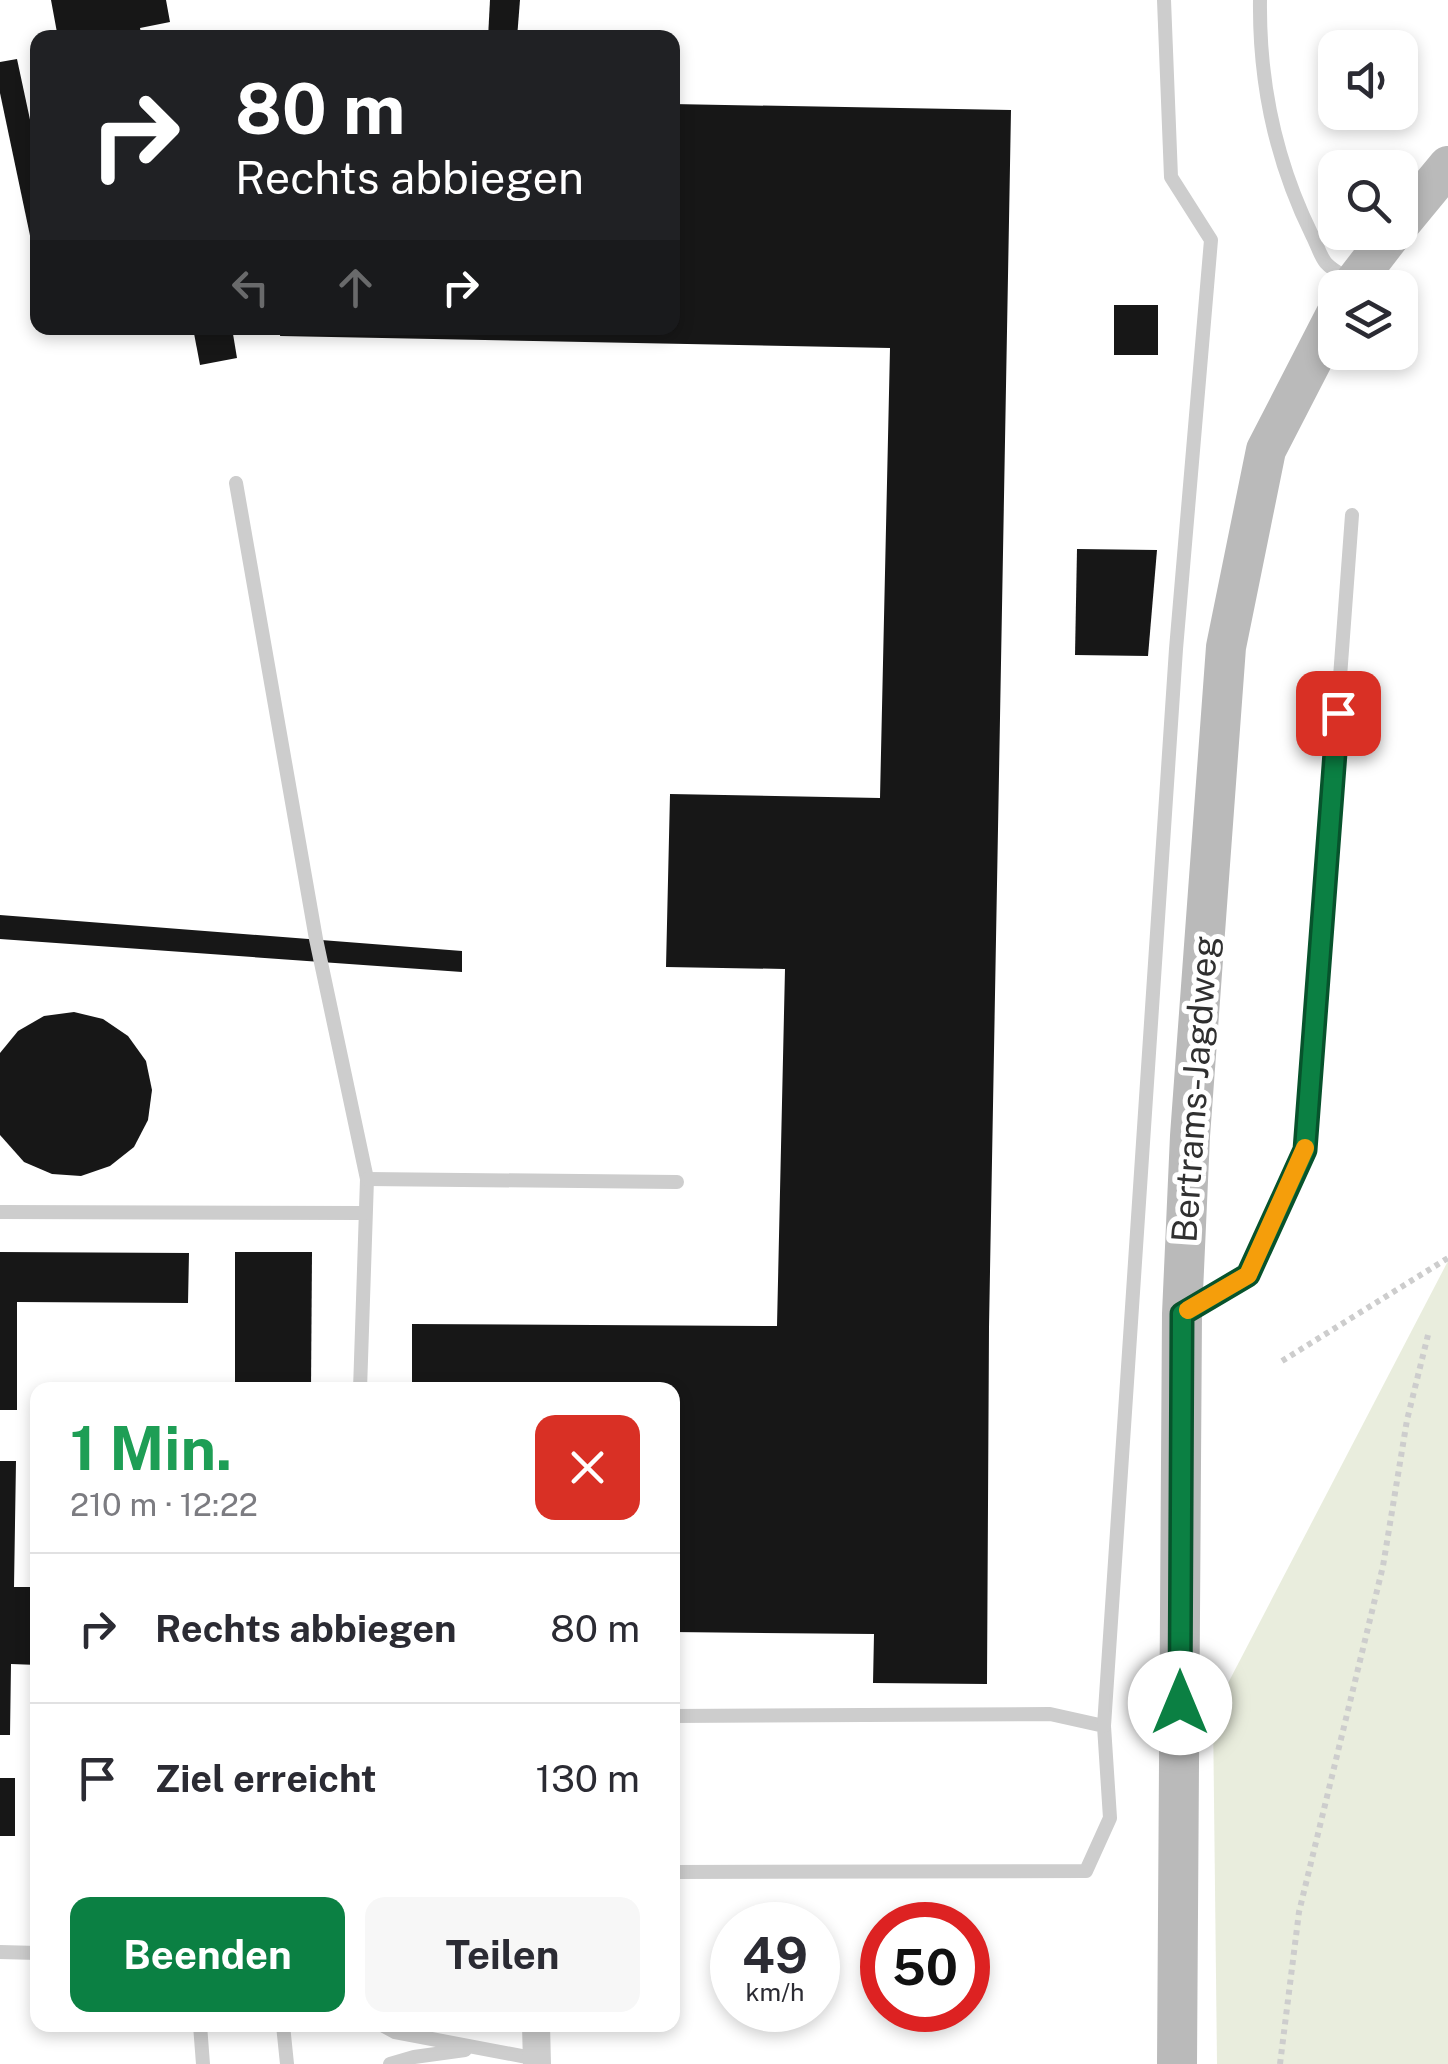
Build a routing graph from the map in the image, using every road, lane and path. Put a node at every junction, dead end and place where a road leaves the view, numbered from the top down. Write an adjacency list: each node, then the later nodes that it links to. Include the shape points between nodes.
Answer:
1 (1164, 0): 19 (lane, via 1171,177 1211,240 1175,668)
2 (1260, 0): 5 (lane, via 1260,50 1281,154)
3 (1448, 166): 4 (main road)
4 (1418, 202)
5 (1331, 270)
6 (1318, 349): 14 (main road, Bertrams-Jagdweg, via 1266,450 1226,646)
7 (236, 483): 9 (lane, via 318,951)
8 (1352, 515): 14 (lane, via 1305,1150 1248,1275)
9 (367, 1178): 10 (lane); 12 (lane)
10 (677, 1182)
11 (0, 1212): 12 (lane)
12 (365, 1214): 17 (lane)
13 (1448, 1258): 16 (path)
14 (1182, 1314): 32 (main road, Bertrams-Jagdweg)
15 (1428, 1336): 33 (path, via 1384,1566 1299,1912)
16 (1282, 1361)
17 (360, 1382)
18 (680, 1716): 19 (lane, via 1050,1714)
19 (1104, 1726): 20 (lane, via 1110,1818 1086,1872)
20 (680, 1872)
21 (0, 1952): 22 (lane)
22 (30, 1952)
23 (201, 2032): 29 (lane)
24 (284, 2032): 30 (lane)
25 (395, 2032): 27 (lane)
26 (536, 2032): 28 (street)
27 (476, 2049): 28 (lane); 31 (lane)
28 (536, 2062)
29 (203, 2064)
30 (287, 2064)
31 (390, 2064)
32 (1177, 2064)
33 (1280, 2064)

